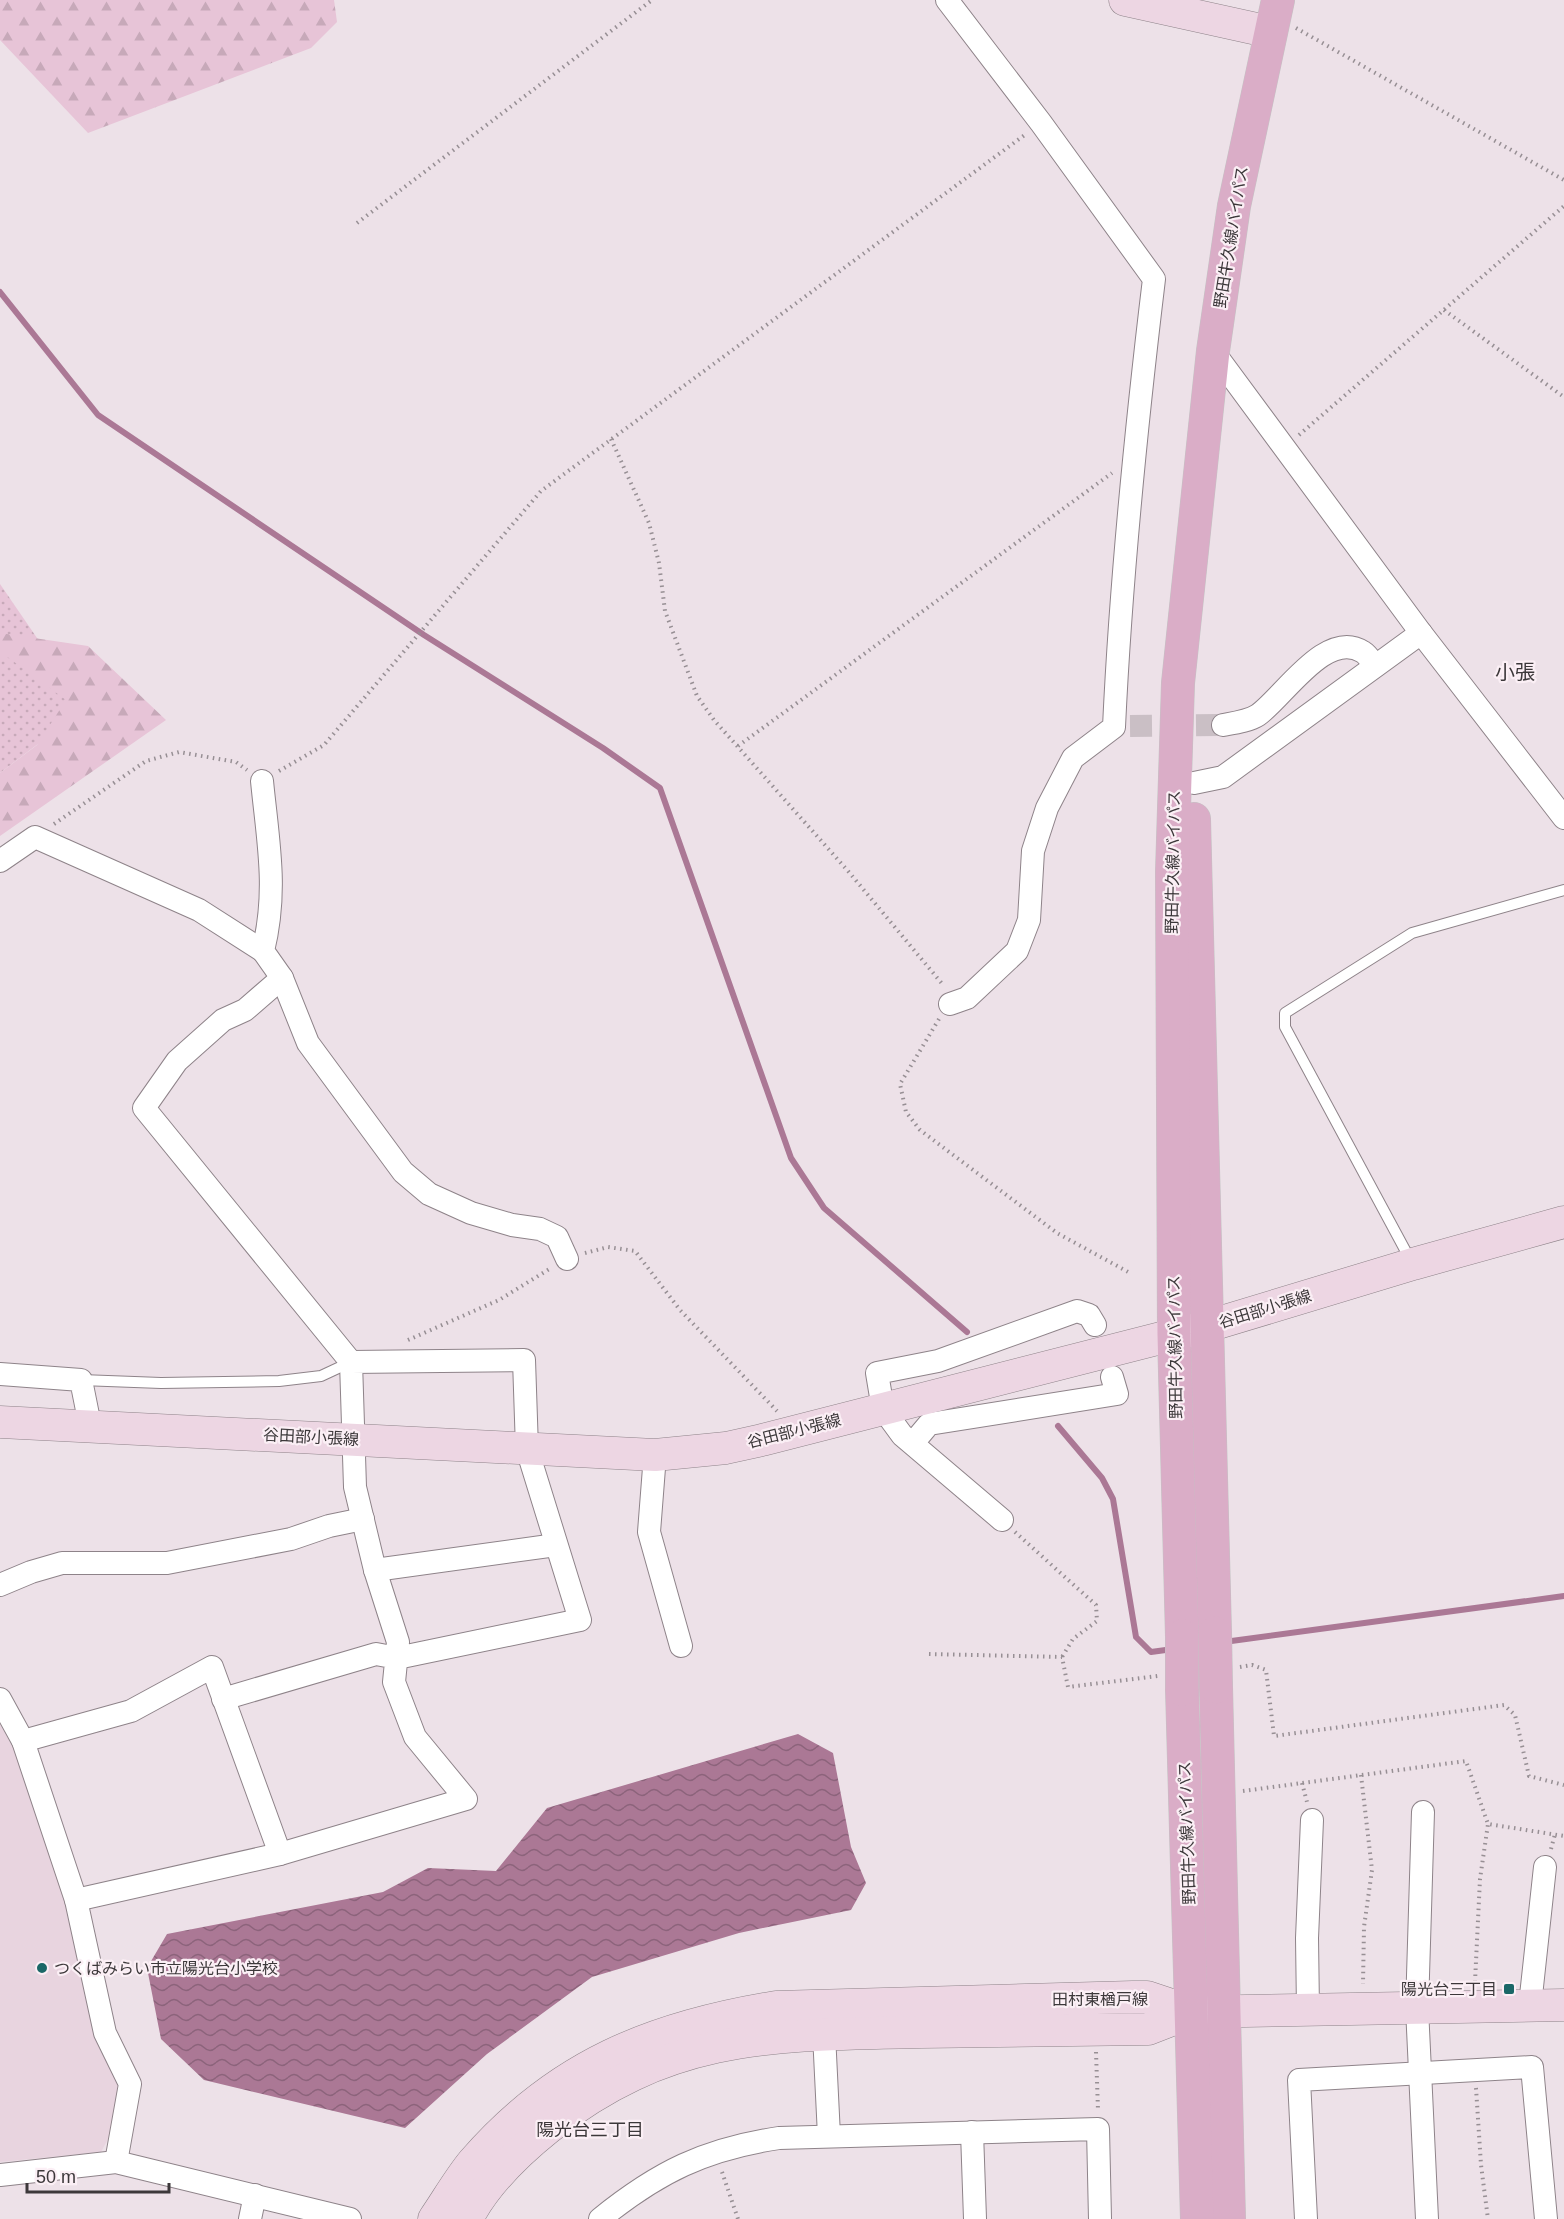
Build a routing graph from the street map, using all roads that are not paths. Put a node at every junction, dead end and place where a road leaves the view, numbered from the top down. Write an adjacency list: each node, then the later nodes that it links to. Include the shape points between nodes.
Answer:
1 (947, 0): 17 (street, via 1154,279 1132,458 1118,623 1122,727 1073,758 1047,808 1033,851 1029,920 1017,951 967,998)
2 (1125, 0): 4 (street)
3 (1278, 0): 4 (main road, 野田牛久線バイパス)
4 (1270, 32): 5 (main road, 野田牛久線バイパス, via 1234,206)
5 (1213, 351): 6 (main road, 野田牛久線バイパス); 7 (street)
6 (1200, 477): 11 (main road, 野田牛久線バイパス); 23 (main road, 野田牛久線バイパス, via 1178,683 1172,872)
7 (1421, 633): 8 (street); 12 (street)
8 (1376, 666): 9 (street, via 1362,651 1346,648 1328,652 1312,662 1258,715); 11 (street, via 1223,777)
9 (1223, 725)
10 (262, 781): 15 (street, via 272,889 271,917)
11 (1194, 783): 22 (main road, 野田牛久線バイパス)
12 (1564, 818)
13 (0, 861): 15 (street, via 35,837 200,910)
14 (1564, 890): 20 (lane, via 1412,933 1285,1013 1285,1027)
15 (263, 951): 16 (street)
16 (282, 978): 19 (street, via 308,1043 403,1172 429,1194 471,1213 540,1229 557,1237); 24 (street, via 245,1010 223,1020 177,1060 144,1108)
17 (950, 1004)
18 (1564, 1222): 20 (street, 谷田部小張線)
19 (567, 1259)
20 (1413, 1264): 22 (street, 谷田部小張線)
21 (1095, 1325): 28 (street, via 1089,1315 1077,1311 938,1361 878,1373)
22 (1208, 1326): 23 (street, 谷田部小張線); 54 (main road, 野田牛久線バイパス, bridge, via 1215,1633 1223,1677)
23 (1174, 1334): 28 (street, 谷田部小張線); 54 (main road, 野田牛久線バイパス, bridge, via 1182,1636 1171,1682)
24 (351, 1362): 27 (lane, via 321,1376 279,1381); 31 (street); 33 (street, via 524,1360)
25 (0, 1374): 27 (street)
26 (1112, 1377): 32 (street, via 1117,1394 929,1424)
27 (81, 1380): 30 (street)
28 (883, 1409): 32 (street); 34 (street, 谷田部小張線, via 726,1448)
29 (0, 1422): 30 (street, 谷田部小張線)
30 (90, 1425): 31 (street, 谷田部小張線)
31 (353, 1439): 33 (street, 谷田部小張線); 35 (street, via 355,1487)
32 (913, 1443): 36 (street)
33 (527, 1449): 34 (street, 谷田部小張線); 37 (street)
34 (655, 1455): 40 (street, via 649,1532)
35 (363, 1519): 38 (street); 39 (street, via 291,1539 166,1563 62,1563)
36 (1002, 1520)
37 (556, 1545): 38 (street); 41 (street, via 580,1620)
38 (375, 1570): 41 (street, via 398,1641)
39 (0, 1585)
40 (681, 1646)
41 (397, 1658): 43 (street, via 376,1654); 47 (street, via 394,1682 416,1737 466,1799)
42 (0, 1699): 44 (street)
43 (224, 1699): 44 (street, via 212,1667 131,1711); 47 (street)
44 (23, 1741): 49 (street)
45 (1424, 1812): 52 (street)
46 (1312, 1820): 53 (street)
47 (280, 1854): 49 (street)
48 (1545, 1867): 50 (street)
49 (76, 1900): 59 (street, via 105,2033 130,2084)
50 (1530, 2005): 51 (street); 52 (street)
51 (1564, 2005)
52 (1417, 2008): 53 (street); 56 (street)
53 (1308, 2010): 54 (street)
54 (1208, 2012): 55 (street, 田村東楢戸線, via 1148,2029); 64 (street, 田村東楢戸線, via 1133,1996 776,2007 718,2016 606,2056 561,2083 515,2120 473,2163); 69 (main road, 野田牛久線バイパス); 70 (main road, 野田牛久線バイパス)
55 (824, 2034): 58 (street); 65 (street, 田村東楢戸線, via 723,2044 650,2066 614,2083 531,2142 502,2172)
56 (1420, 2075): 71 (street, via 1299,2080); 72 (street); 73 (street, via 1532,2067)
57 (972, 2132): 58 (street); 67 (street); 68 (street, via 1098,2129)
58 (829, 2136): 66 (street, via 736,2144 682,2164 634,2192)
59 (116, 2162): 60 (street); 61 (street)
60 (0, 2175)
61 (255, 2195): 62 (street); 63 (street)
62 (250, 2219)
63 (350, 2219)
64 (434, 2219)
65 (467, 2219)
66 (600, 2219)
67 (975, 2219)
68 (1100, 2219)
69 (1197, 2219)
70 (1229, 2219)
71 (1306, 2219)
72 (1427, 2219)
73 (1546, 2219)

